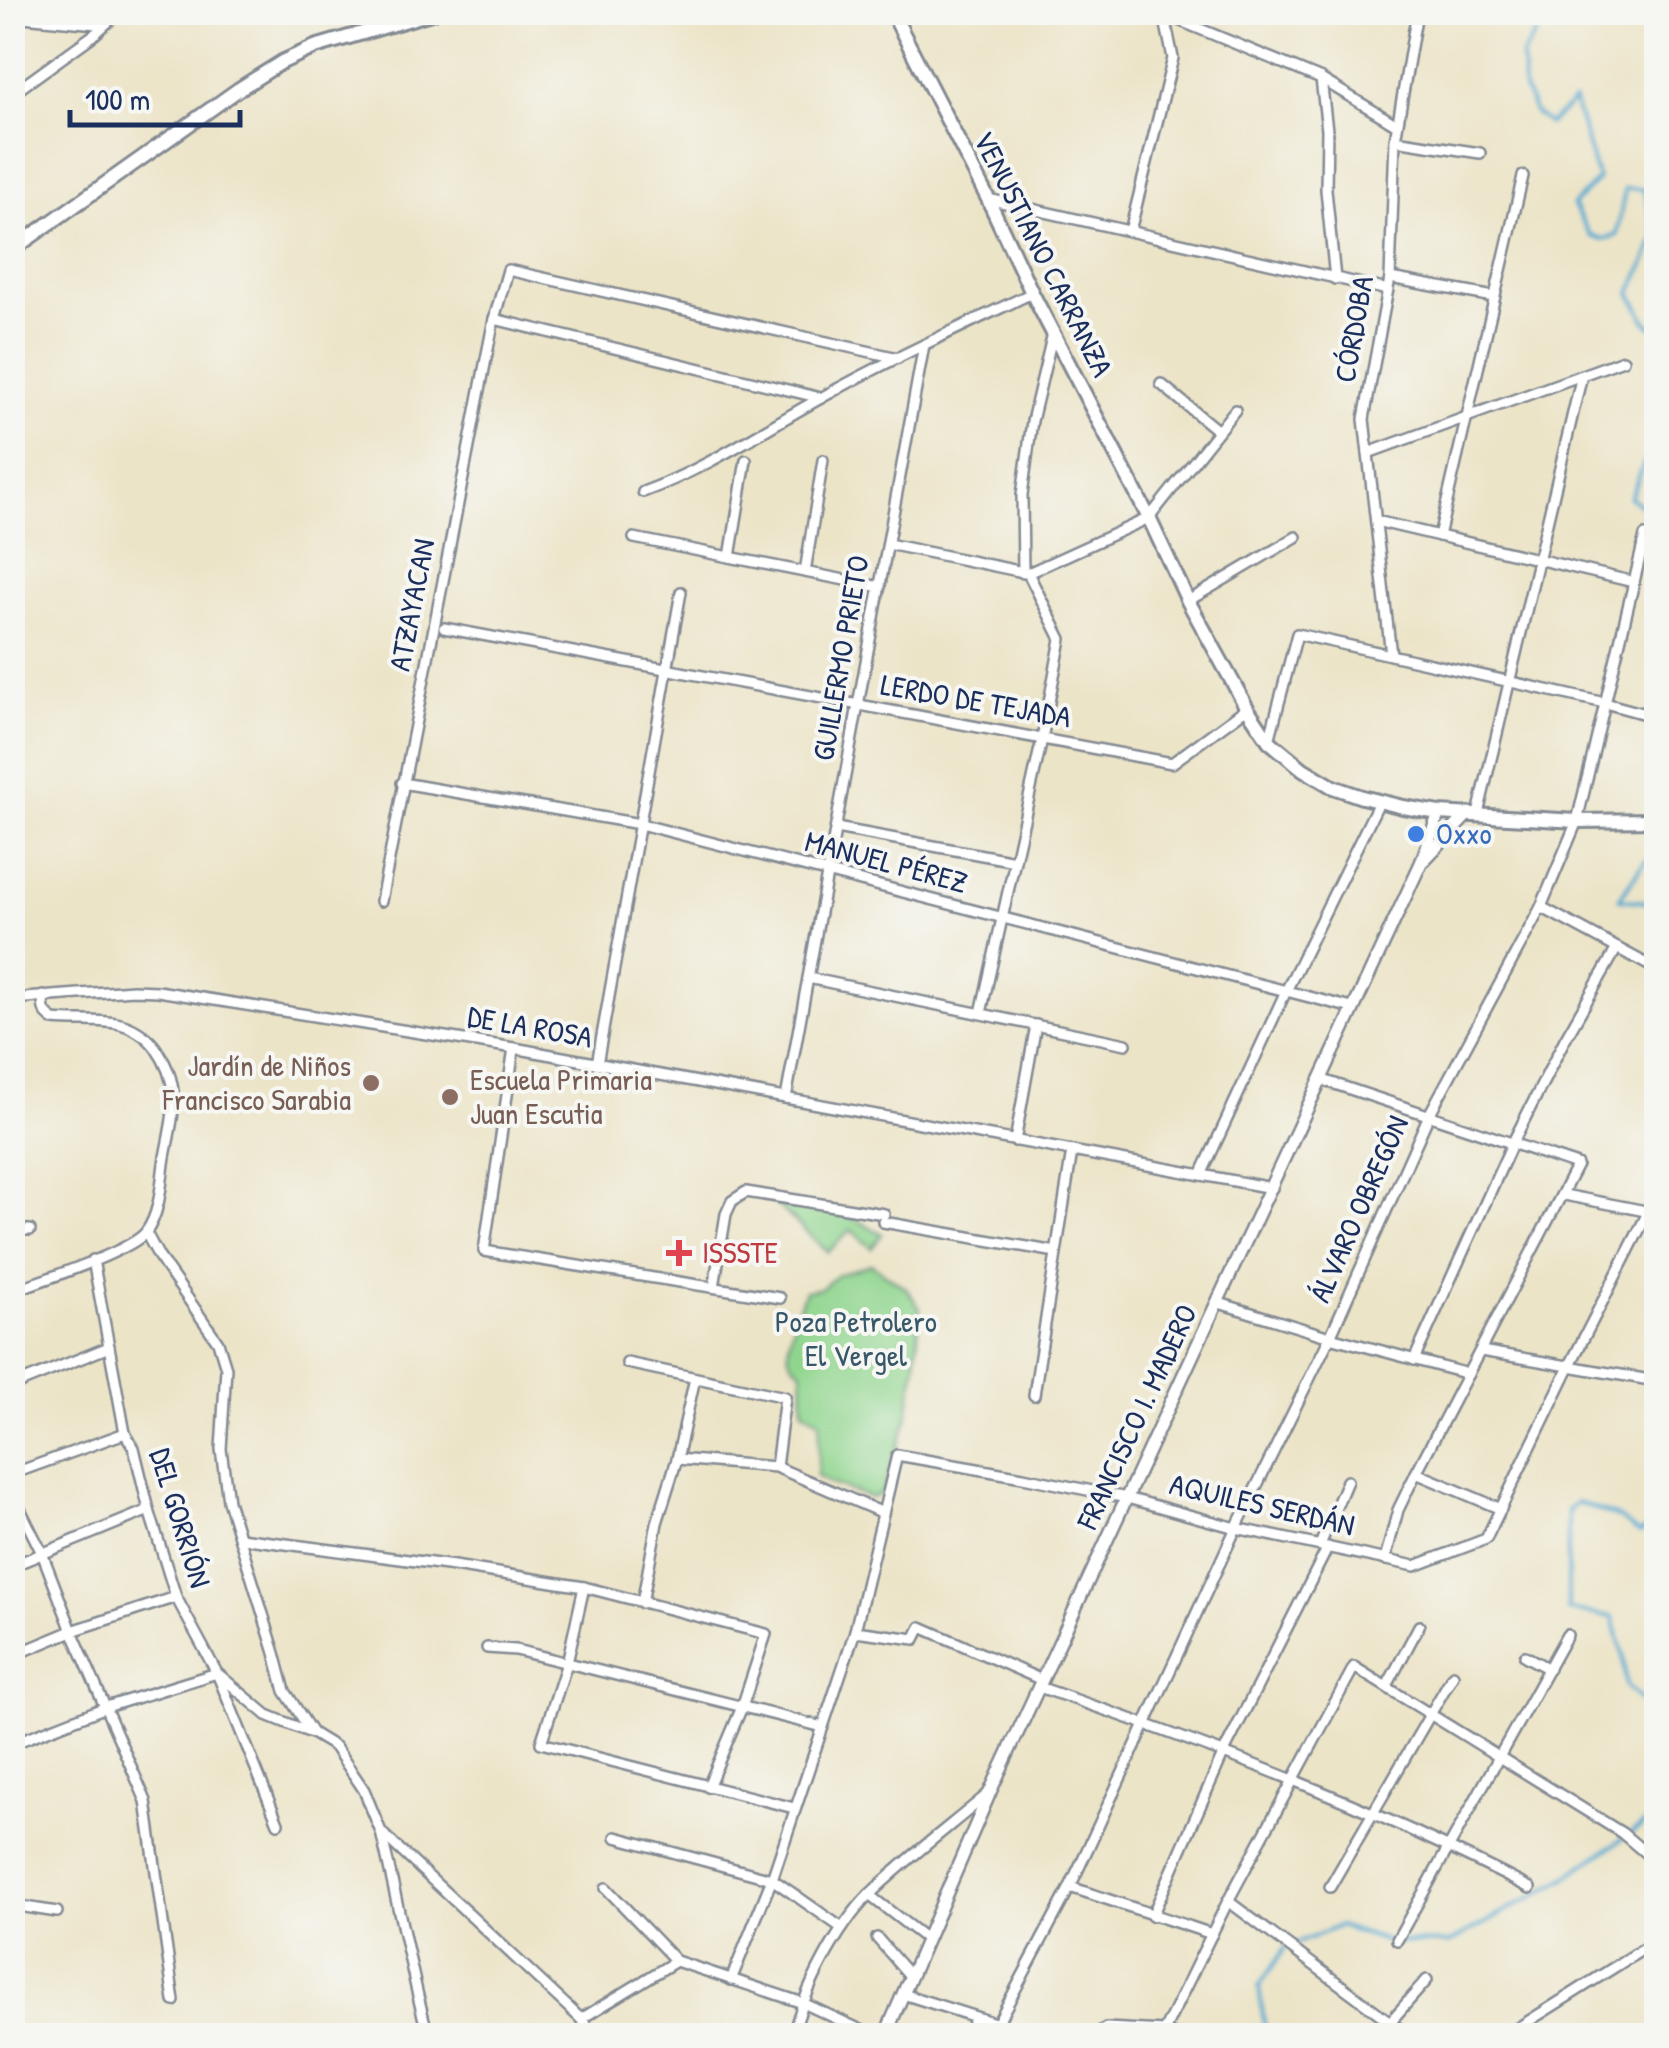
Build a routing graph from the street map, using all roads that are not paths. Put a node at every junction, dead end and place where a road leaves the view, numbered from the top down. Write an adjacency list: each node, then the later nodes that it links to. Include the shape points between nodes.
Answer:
1 (118, 12): 7 (street)
2 (434, 12): 16 (main road, via 282,62)
3 (892, 12): 14 (main road, VENUSTIANO CARRANZA)
4 (1417, 12): 10 (street, CÓRDOBA)
5 (1162, 14): 8 (street); 15 (street, via 1174,58)
6 (12, 16): 7 (street)
7 (97, 24): 9 (street)
8 (1321, 79): 10 (street); 18 (street)
9 (12, 94)
10 (1397, 126): 11 (street, CÓRDOBA)
11 (1394, 140): 12 (street); 17 (street, CÓRDOBA)
12 (1480, 153)
13 (1522, 176): 21 (street)
14 (988, 199): 15 (street); 20 (main road, VENUSTIANO CARRANZA)
15 (1130, 231): 18 (street)
16 (12, 250)
17 (1390, 278): 19 (street, CÓRDOBA); 21 (street)
18 (1335, 279): 19 (street)
19 (1388, 290): 33 (street, CÓRDOBA, via 1364,420)
20 (1032, 293): 23 (main road, VENUSTIANO CARRANZA); 24 (street)
21 (1494, 298): 31 (street)
22 (494, 319): 25 (street, ATZAYACAN, via 508,270); 29 (street); 62 (street, ATZAYACAN)
23 (1053, 333): 37 (main road, VENUSTIANO CARRANZA); 47 (street, via 1022,495)
24 (924, 345): 25 (street); 43 (street, GUILLERMO PRIETO)
25 (898, 358): 29 (street)
26 (1623, 360): 27 (street)
27 (1582, 375): 31 (street); 45 (street)
28 (1160, 384): 32 (street)
29 (820, 398): 36 (street, via 681,478)
30 (1235, 410): 32 (street)
31 (1467, 416): 33 (street); 39 (street)
32 (1218, 431): 37 (street)
33 (1368, 453): 38 (street, CÓRDOBA)
34 (746, 460): 44 (street)
35 (823, 460): 46 (street)
36 (644, 492)
37 (1149, 518): 47 (street); 51 (main road, VENUSTIANO CARRANZA)
38 (1376, 521): 39 (street); 53 (street, CÓRDOBA)
39 (1439, 536): 45 (street)
40 (1645, 536): 48 (street, ÁLVARO OBREGÓN)
41 (634, 538): 44 (street)
42 (1296, 538): 51 (street)
43 (888, 544): 47 (street); 49 (street, GUILLERMO PRIETO)
44 (730, 558): 46 (street)
45 (1538, 559): 48 (street); 55 (street)
46 (805, 572): 49 (street)
47 (1025, 573): 60 (street, via 1061,639)
48 (1634, 582): 56 (street, ÁLVARO OBREGÓN)
49 (880, 587): 57 (street, GUILLERMO PRIETO)
50 (681, 592): 54 (street)
51 (1188, 602): 58 (main road, VENUSTIANO CARRANZA)
52 (444, 628): 54 (street, LERDO DE TEJADA)
53 (1391, 655): 55 (street); 61 (street, via 1297,634)
54 (667, 670): 57 (street, LERDO DE TEJADA); 68 (street)
55 (1509, 681): 56 (street); 65 (street)
56 (1606, 703): 59 (street); 67 (street, ÁLVARO OBREGÓN)
57 (858, 705): 60 (street, LERDO DE TEJADA); 69 (street, GUILLERMO PRIETO)
58 (1247, 708): 60 (street, LERDO DE TEJADA, via 1172,763); 61 (main road, VENUSTIANO CARRANZA)
59 (1656, 717)
60 (1042, 739): 70 (street)
61 (1269, 741): 63 (main road, VENUSTIANO CARRANZA, via 1334,787)
62 (402, 782): 68 (street, MANUEL PÉREZ); 73 (street, ATZAYACAN)
63 (1379, 802): 64 (main road, VENUSTIANO CARRANZA); 79 (street)
64 (1440, 813): 65 (main road, VENUSTIANO CARRANZA); 71 (street, FRANCISCO I. MADERO)
65 (1474, 814): 67 (main road, VENUSTIANO CARRANZA); 71 (street, FRANCISCO I. MADERO)
66 (1656, 820): 67 (main road, VENUSTIANO CARRANZA)
67 (1578, 821): 74 (street, ÁLVARO OBREGÓN)
68 (640, 824): 72 (street, MANUEL PÉREZ); 87 (street)
69 (836, 828): 70 (street); 72 (street, GUILLERMO PRIETO)
70 (1015, 861): 75 (street)
71 (1422, 863): 82 (street, FRANCISCO I. MADERO)
72 (828, 872): 75 (street, MANUEL PÉREZ); 78 (street, GUILLERMO PRIETO)
73 (381, 902)
74 (1541, 907): 76 (street); 90 (street, ÁLVARO OBREGÓN)
75 (1003, 918): 79 (street, MANUEL PÉREZ); 83 (street)
76 (1617, 948): 77 (street); 92 (street)
77 (1656, 969)
78 (808, 978): 83 (street); 89 (street, GUILLERMO PRIETO)
79 (1286, 991): 82 (street, MANUEL PÉREZ); 94 (street)
80 (43, 996): 81 (street, DE LA ROSA); 86 (street, DE LA ROSA, via 158,991); 101 (street, via 54,1020 134,1030 167,1065 174,1084 172,1117)
81 (12, 998)
82 (1352, 1008): 88 (street, FRANCISCO I. MADERO)
83 (980, 1014): 84 (street)
84 (1036, 1025): 85 (street); 91 (street)
85 (1126, 1044)
86 (514, 1048): 87 (street, DE LA ROSA); 104 (street, via 484,1251)
87 (597, 1064): 89 (street, DE LA ROSA)
88 (1320, 1079): 90 (street); 95 (street, FRANCISCO I. MADERO)
89 (786, 1098): 91 (street, DE LA ROSA)
90 (1429, 1116): 92 (street); 108 (street, ÁLVARO OBREGÓN)
91 (1015, 1140): 93 (street, DE LA ROSA)
92 (1512, 1144): 96 (street, via 1577,1166); 111 (street)
93 (1072, 1151): 94 (street, DE LA ROSA); 102 (street)
94 (1201, 1174): 95 (street, DE LA ROSA)
95 (1272, 1188): 107 (street, FRANCISCO I. MADERO)
96 (1564, 1195): 98 (street); 110 (street)
97 (1656, 1197): 98 (street)
98 (1653, 1213): 113 (street)
99 (12, 1230): 100 (street)
100 (30, 1230)
101 (146, 1233): 103 (street); 131 (street, via 218,1342 226,1368 221,1449)
102 (1056, 1252): 104 (street, via 746,1192 726,1214); 118 (street)
103 (94, 1260): 105 (street); 109 (street, DEL GORRIÓN)
104 (714, 1287): 106 (street)
105 (12, 1291)
106 (780, 1298)
107 (1218, 1302): 108 (street); 126 (street, FRANCISCO I. MADERO)
108 (1330, 1337): 111 (street); 130 (street, ÁLVARO OBREGÓN)
109 (109, 1347): 117 (street); 119 (street, DEL GORRIÓN)
110 (1481, 1351): 113 (street); 114 (street)
111 (1414, 1360): 114 (street)
112 (627, 1363): 115 (street)
113 (1570, 1366): 116 (street); 127 (street)
114 (1468, 1374): 122 (street)
115 (695, 1378): 120 (street); 121 (street, via 785,1397)
116 (1656, 1381)
117 (12, 1386)
118 (1034, 1395)
119 (125, 1433): 123 (street); 128 (street, DEL GORRIÓN)
120 (676, 1459): 121 (street); 138 (street)
121 (776, 1467): 129 (street)
122 (1416, 1473): 127 (street); 134 (street)
123 (12, 1474)
124 (1346, 1482): 132 (street)
125 (12, 1493): 133 (street)
126 (1127, 1498): 129 (street, AQUILES SERDÁN, via 897,1455); 130 (street, AQUILES SERDÁN); 150 (street, FRANCISCO I. MADERO)
127 (1502, 1509): 134 (street, AQUILES SERDÁN, via 1486,1539 1414,1566)
128 (149, 1510): 133 (street); 137 (street, DEL GORRIÓN)
129 (883, 1513): 141 (street)
130 (1236, 1528): 132 (street, AQUILES SERDÁN); 155 (street, ÁLVARO OBREGÓN)
131 (240, 1538): 136 (street); 157 (street, via 285,1691)
132 (1324, 1546): 134 (street, AQUILES SERDÁN); 159 (street)
133 (42, 1553): 135 (street); 140 (street)
134 (1384, 1560)
135 (12, 1566)
136 (584, 1588): 138 (street); 146 (street)
137 (176, 1597): 140 (street); 148 (street, DEL GORRIÓN)
138 (642, 1603): 152 (street, via 766,1634)
139 (1419, 1626): 151 (street)
140 (72, 1631): 144 (street); 153 (street)
141 (855, 1631): 150 (street, via 914,1640 920,1628); 156 (street)
142 (1567, 1635): 147 (street)
143 (487, 1648): 146 (street)
144 (12, 1656)
145 (1525, 1656): 147 (street)
146 (567, 1664): 152 (street); 162 (street, via 541,1744)
147 (1549, 1669): 160 (street)
148 (217, 1673): 153 (street); 157 (street, DEL GORRIÓN, via 267,1715); 166 (street)
149 (1453, 1675): 154 (street)
150 (1040, 1684): 155 (street); 163 (street, FRANCISCO I. MADERO)
151 (1387, 1686): 154 (street); 161 (street, via 1354,1667)
152 (742, 1706): 156 (street); 162 (street)
153 (106, 1708): 158 (street); 192 (street, via 146,1801)
154 (1430, 1713): 160 (street); 165 (street)
155 (1146, 1724): 159 (street); 172 (street, ÁLVARO OBREGÓN)
156 (823, 1727): 164 (street)
157 (312, 1733): 167 (street, via 335,1747)
158 (12, 1744)
159 (1224, 1752): 161 (street); 180 (street)
160 (1499, 1756): 169 (street); 170 (street, via 1622,1833)
161 (1292, 1778): 165 (street); 177 (street)
162 (708, 1787): 164 (street)
163 (990, 1792): 176 (street); 184 (street, FRANCISCO I. MADERO)
164 (794, 1808): 171 (street)
165 (1372, 1812): 169 (street); 173 (street)
166 (278, 1823)
167 (382, 1832): 195 (street); 199 (street)
168 (616, 1838): 171 (street)
169 (1450, 1846): 175 (street); 185 (street)
170 (1656, 1862)
171 (772, 1878): 181 (street); 189 (street)
172 (1070, 1887): 180 (street); 197 (street, ÁLVARO OBREGÓN)
173 (1330, 1887)
174 (606, 1888): 187 (street)
175 (1530, 1888)
176 (869, 1895): 181 (street); 184 (street)
177 (1228, 1901): 182 (street); 196 (street)
178 (12, 1905): 179 (street)
179 (57, 1912)
180 (1152, 1916): 182 (street)
181 (842, 1928): 193 (street)
182 (1212, 1934): 198 (street)
183 (876, 1938): 188 (street)
184 (926, 1939): 188 (street, FRANCISCO I. MADERO)
185 (1397, 1940)
186 (1656, 1940): 209 (street)
187 (676, 1962): 189 (street); 195 (street)
188 (910, 1977): 191 (street, FRANCISCO I. MADERO)
189 (731, 1980): 193 (street)
190 (1427, 1980): 196 (street)
191 (903, 1994): 194 (street); 203 (street, FRANCISCO I. MADERO)
192 (174, 2001)
193 (802, 2002): 201 (street); 202 (street)
194 (975, 2017): 197 (street); 204 (street)
195 (582, 2019): 200 (street)
196 (1390, 2022): 208 (street)
197 (998, 2024): 205 (street)
198 (1164, 2032): 206 (street, via 1106,2028); 207 (street)
199 (432, 2036)
200 (594, 2036)
201 (793, 2036)
202 (874, 2036)
203 (885, 2036)
204 (968, 2036)
205 (1036, 2036)
206 (1093, 2036)
207 (1176, 2036)
208 (1409, 2036)
209 (1504, 2036)

